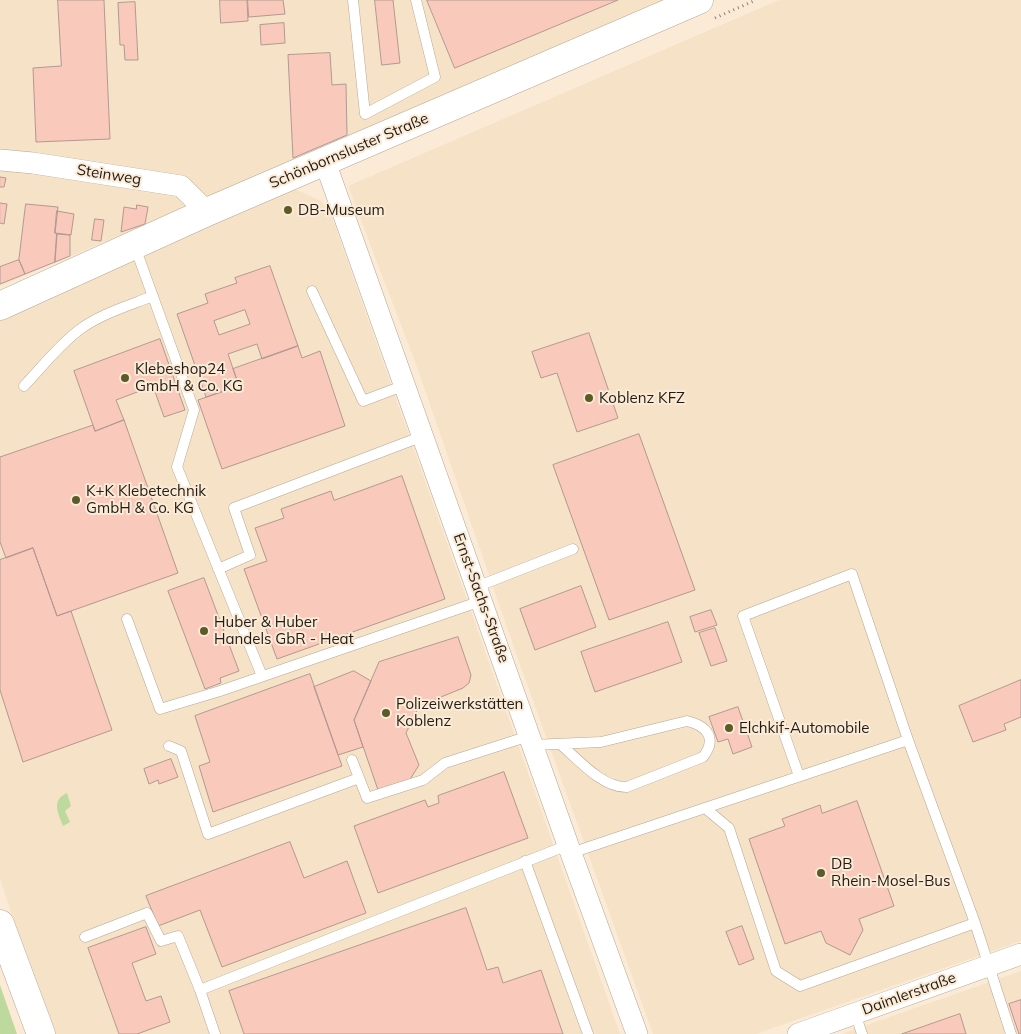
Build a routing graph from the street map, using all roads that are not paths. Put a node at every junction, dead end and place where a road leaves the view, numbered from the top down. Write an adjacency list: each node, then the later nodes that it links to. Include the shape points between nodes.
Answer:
1 (353, 0): 2 (lane, via 365,114 435,77)
2 (416, 0)
3 (699, 0): 5 (street, Schönbornsluster Straße)
4 (0, 160): 6 (street, Steinweg, via 181,186)
5 (325, 162): 6 (street, Schönbornsluster Straße); 11 (street, Ernst-Sachs-Straße)
6 (207, 212): 7 (street, Schönbornsluster Straße)
7 (134, 244): 9 (lane); 10 (street, Schönbornsluster Straße)
8 (312, 291): 11 (lane, via 363,402)
9 (153, 296): 12 (lane, via 79,330); 15 (lane, via 194,410 177,467)
10 (0, 306)
11 (405, 385): 13 (street, Ernst-Sachs-Straße)
12 (24, 386)
13 (423, 436): 15 (lane, via 234,508 250,555); 16 (street, Ernst-Sachs-Straße)
14 (573, 549): 16 (lane)
15 (218, 569): 18 (lane)
16 (479, 594): 18 (lane); 19 (street, Ernst-Sachs-Straße)
17 (127, 620): 18 (lane, via 160,709)
18 (262, 676)
19 (531, 740): 21 (lane); 25 (lane, via 445,763 423,780 367,798); 27 (street, Ernst-Sachs-Straße)
20 (908, 740): 24 (lane); 24 (lane, via 852,574 743,616); 29 (lane)
21 (560, 744): 21 (lane, via 601,742 687,721 704,729 710,741 703,757 627,788 607,783)
22 (169, 746): 25 (lane, via 181,751 208,834)
23 (352, 760): 25 (lane)
24 (799, 776): 26 (lane)
25 (359, 778)
26 (704, 808): 27 (lane); 29 (lane, via 728,828 776,971 800,986)
27 (570, 849): 28 (lane); 40 (street, Ernst-Sachs-Straße)
28 (525, 861): 34 (lane); 39 (lane)
29 (975, 923): 33 (lane)
30 (0, 924): 37 (street)
31 (85, 937): 34 (lane, via 148,913 160,941 178,936)
32 (1021, 954): 33 (street, Daimlerstraße)
33 (988, 966): 35 (street, Daimlerstraße); 42 (lane)
34 (200, 990): 38 (lane)
35 (856, 1013): 36 (street, Daimlerstraße); 41 (lane)
36 (809, 1032)
37 (41, 1034)
38 (215, 1034)
39 (588, 1034)
40 (637, 1034)
41 (862, 1034)
42 (1010, 1034)

